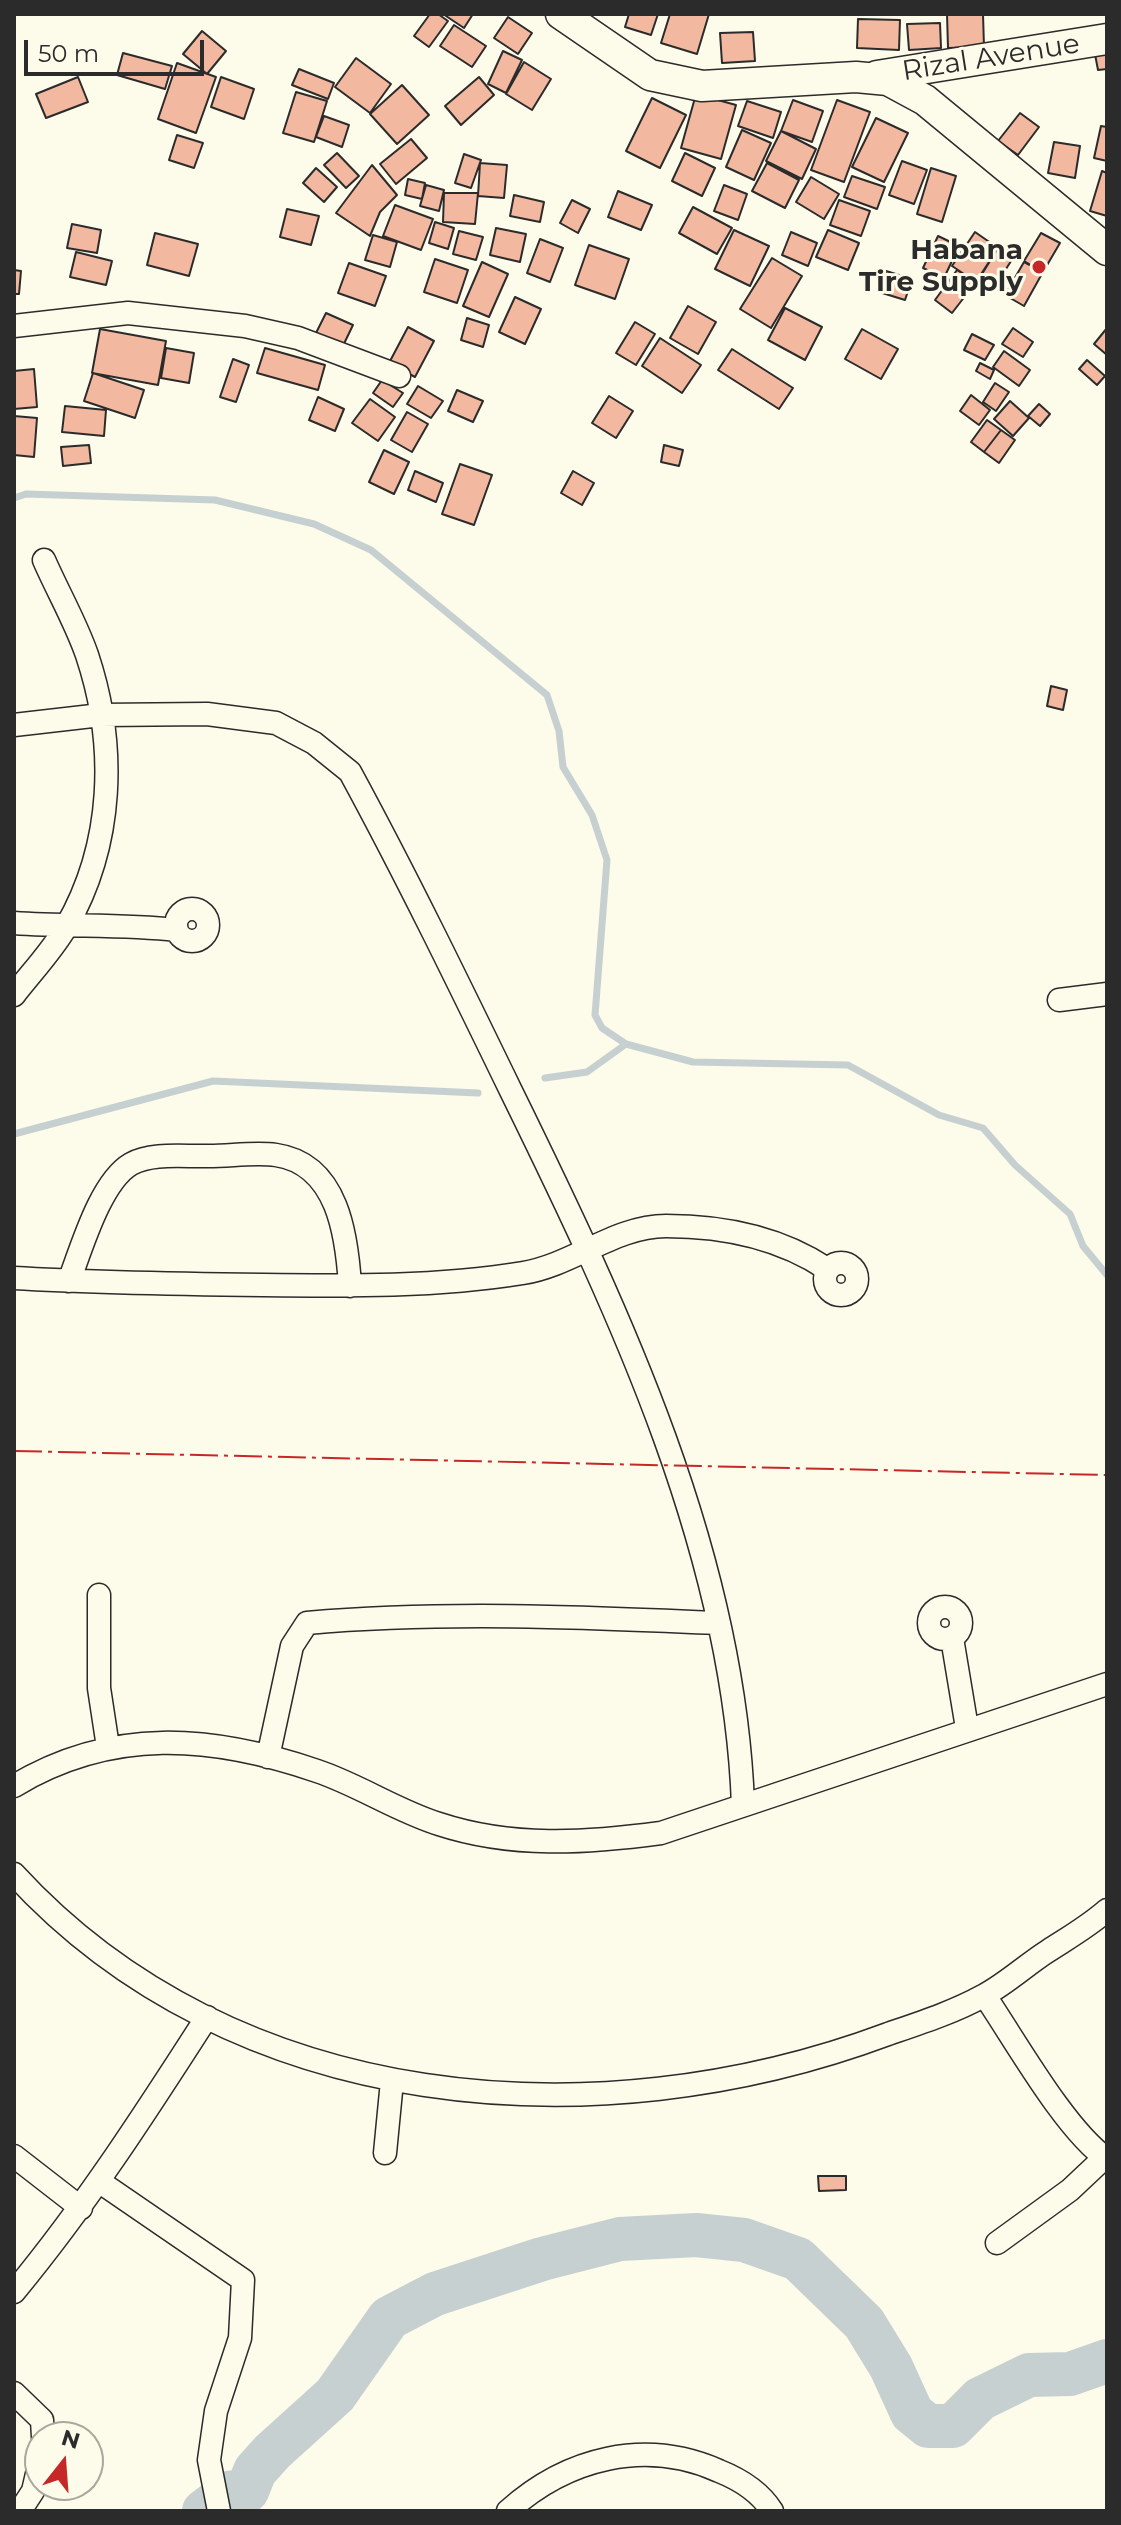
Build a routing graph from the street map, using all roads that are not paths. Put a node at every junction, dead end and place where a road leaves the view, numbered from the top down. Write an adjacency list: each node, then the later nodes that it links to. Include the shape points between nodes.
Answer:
1 (561, 14): 4 (main road, Rizal Avenue, via 650,75 702,86)
2 (1107, 39): 3 (main road, Rizal Avenue)
3 (967, 61): 4 (main road, Rizal Avenue); 5 (main road, via 950,85)
4 (875, 76): 5 (main road, via 913,93)
5 (942, 116): 6 (main road)
6 (1107, 250)
7 (14, 326): 8 (street, via 128,313 245,326 298,338)
8 (399, 376)
9 (44, 560): 10 (street, via 87,655)
10 (101, 715): 11 (street); 13 (street, via 108,790 96,860); 18 (street, via 207,714 276,723 314,743 350,772)
11 (14, 725)
12 (14, 923): 13 (street)
13 (66, 928): 14 (street, via 99,924); 16 (street)
14 (176, 930)
15 (1107, 994): 17 (street)
16 (14, 995)
17 (1059, 1000)
18 (588, 1249): 19 (street, via 623,1233 662,1226 717,1228 797,1249); 22 (street, via 527,1273 394,1287); 24 (street, via 662,1433 695,1532)
19 (827, 1269)
20 (14, 1278): 21 (street)
21 (69, 1281): 22 (street); 22 (street, via 90,1224 112,1183 130,1164 152,1158 275,1155 303,1162 330,1191 347,1240)
22 (350, 1286)
23 (99, 1595): 28 (street, via 99,1688)
24 (717, 1623): 29 (street, via 521,1614 307,1623 292,1646); 31 (street, via 741,1746)
25 (952, 1638): 27 (street)
26 (1107, 1684): 27 (street)
27 (967, 1728): 31 (street)
28 (108, 1747): 29 (street, via 178,1742); 30 (street, via 50,1765)
29 (268, 1757): 31 (street, via 318,1771 439,1825 530,1842 594,1842 661,1833)
30 (14, 1786)
31 (743, 1805)
32 (14, 1874): 35 (street, via 41,1904 139,1982)
33 (1107, 1910): 34 (street)
34 (985, 1996): 36 (street, via 831,2055 739,2078 626,2092 497,2095); 39 (street, via 1041,2082)
35 (207, 2017): 36 (street, via 313,2061); 40 (street)
36 (392, 2081): 37 (street)
37 (385, 2153)
38 (14, 2156): 41 (street)
39 (1105, 2159): 42 (street)
40 (100, 2182): 41 (street); 46 (street, via 243,2280 240,2338 216,2411 209,2460)
41 (81, 2208): 43 (street)
42 (997, 2243)
43 (14, 2292)
44 (14, 2393): 45 (street)
45 (42, 2421)
46 (219, 2508)
47 (508, 2511): 48 (street, via 565,2472 594,2460 661,2453 736,2478)
48 (772, 2511)

